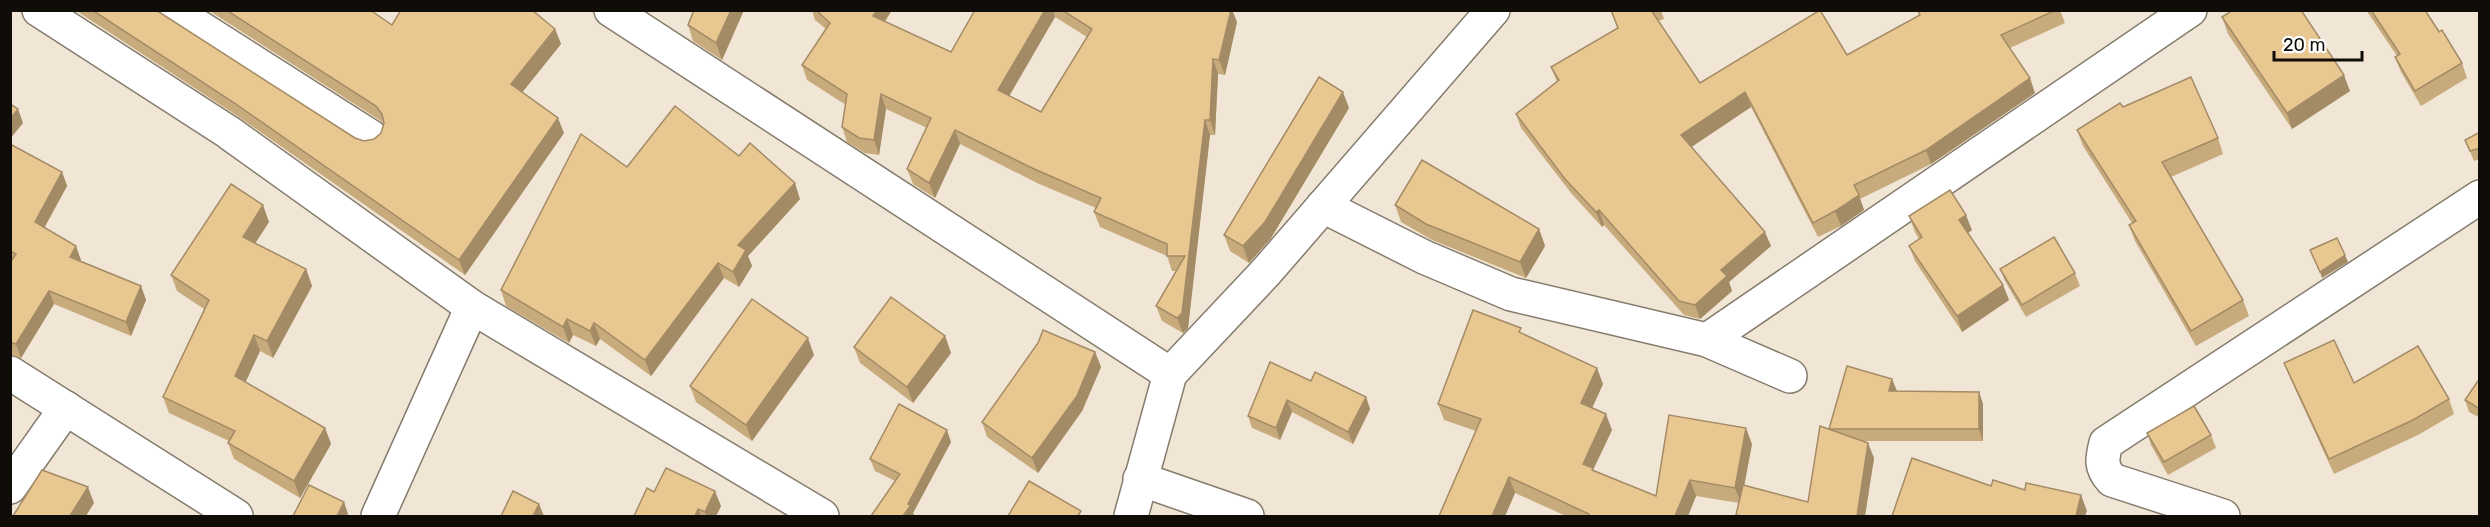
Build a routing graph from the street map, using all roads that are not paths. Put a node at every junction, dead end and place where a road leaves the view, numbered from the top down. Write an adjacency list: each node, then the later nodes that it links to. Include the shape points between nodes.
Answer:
1 (39, 10): 9 (street, via 228,132)
2 (172, 10): 6 (street)
3 (611, 10): 12 (street)
4 (1493, 10): 8 (street)
5 (2190, 10): 10 (street)
6 (371, 137)
7 (2480, 197): 22 (street, via 2106,443 2101,461 2112,480)
8 (1323, 206): 10 (street, via 1424,257 1511,294); 12 (street)
9 (472, 307): 18 (street); 19 (street)
10 (1707, 340): 13 (street)
11 (10, 373): 14 (street)
12 (1170, 374): 15 (street)
13 (1790, 376)
14 (66, 408): 16 (street); 17 (street)
15 (1140, 479): 20 (street); 21 (street)
16 (10, 487)
17 (236, 516)
18 (378, 516)
19 (822, 516)
20 (1131, 516)
21 (1247, 516)
22 (2223, 516)

